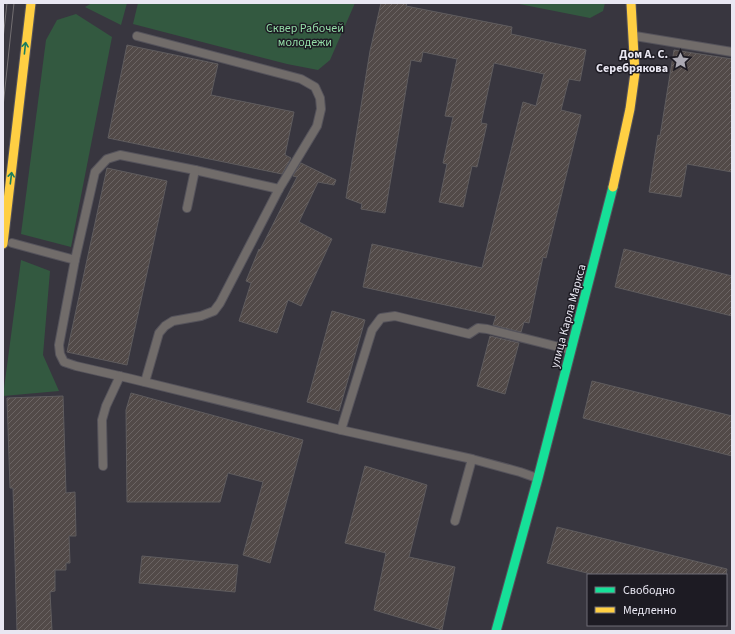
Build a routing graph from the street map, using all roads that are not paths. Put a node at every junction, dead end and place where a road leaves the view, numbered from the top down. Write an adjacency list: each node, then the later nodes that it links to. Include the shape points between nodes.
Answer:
1 (31, 3): 9 (street, one-way to 1)
2 (631, 3): 4 (street, улица Карла Маркса)
3 (137, 36): 7 (lane, via 301,79 315,87 321,109 316,126)
4 (634, 36): 5 (lane); 11 (street, улица Карла Маркса, via 635,73 630,109 606,217)
5 (732, 52)
6 (195, 170): 7 (lane); 8 (lane); 10 (lane, via 120,155 106,159 95,172)
7 (279, 189): 13 (lane, via 240,267 214,311 173,321 165,326 159,333)
8 (186, 208)
9 (8, 244): 10 (lane)
10 (75, 260): 12 (lane, via 59,345 60,354 64,362)
11 (571, 350): 14 (lane, via 487,329 478,328 472,333 464,334 395,316 381,318 372,330); 17 (street, улица Карла Маркса)
12 (120, 376): 13 (lane); 16 (lane, via 102,420)
13 (144, 382): 14 (lane)
14 (341, 430): 15 (lane)
15 (472, 459): 17 (lane); 18 (lane)
16 (104, 466)
17 (538, 478): 19 (street, улица Карла Маркса)
18 (455, 521)
19 (496, 631)

